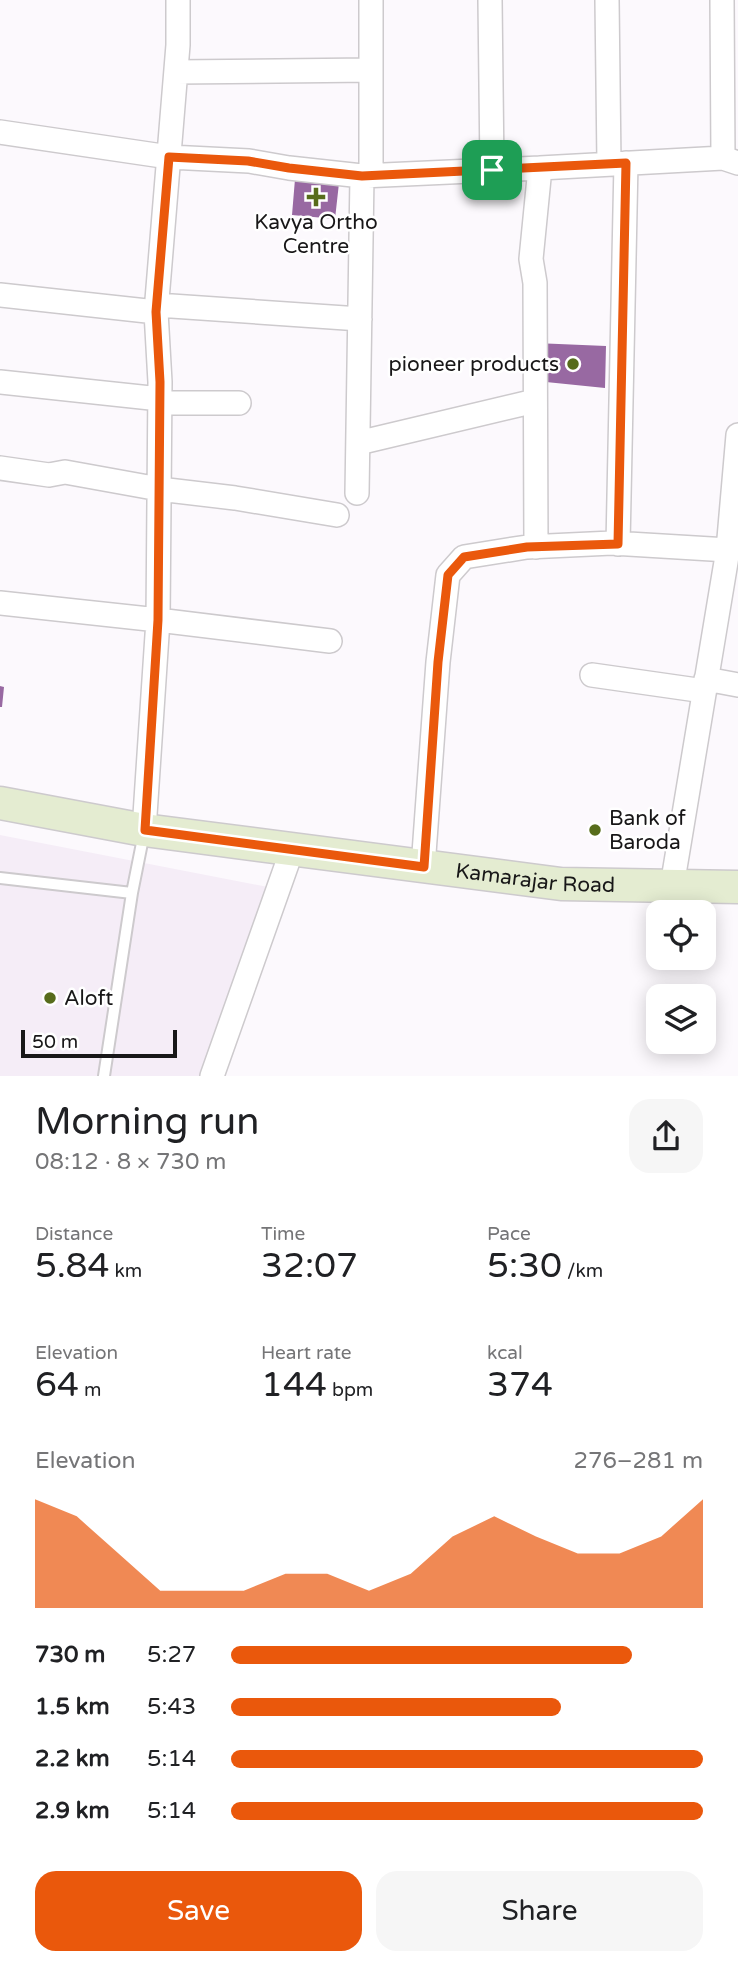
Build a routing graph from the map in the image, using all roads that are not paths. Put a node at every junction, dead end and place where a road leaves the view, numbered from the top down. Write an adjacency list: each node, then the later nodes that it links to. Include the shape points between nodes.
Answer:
1 (178, 0): 7 (street)
2 (371, 0): 6 (street)
3 (490, 0): 13 (street)
4 (607, 0): 11 (street)
5 (722, 0): 10 (street)
6 (371, 70): 7 (street); 14 (street)
7 (176, 72): 9 (street)
8 (0, 132): 9 (street)
9 (169, 157): 14 (street); 16 (street)
10 (731, 160): 11 (street)
11 (617, 164): 12 (street); 29 (street)
12 (540, 168): 13 (street); 20 (street, via 531,259)
13 (492, 170): 14 (street)
14 (367, 175): 17 (street)
15 (0, 295): 16 (street)
16 (157, 309): 17 (street); 19 (street)
17 (360, 319): 23 (street)
18 (0, 382): 19 (street)
19 (160, 401): 21 (street); 26 (street)
20 (535, 401): 23 (street); 30 (street)
21 (239, 403)
22 (738, 435): 25 (street)
23 (358, 443): 27 (street)
24 (0, 468): 26 (street, via 49,475 65,472)
25 (736, 484): 31 (street)
26 (159, 489): 28 (street); 33 (street)
27 (357, 493)
28 (337, 515)
29 (618, 544): 30 (street); 31 (street)
30 (536, 547): 41 (street, via 464,557 448,575)
31 (728, 550): 36 (street)
32 (0, 603): 33 (street)
33 (158, 620): 34 (street); 39 (street)
34 (330, 641)
35 (592, 676): 36 (street)
36 (705, 685): 37 (street); 43 (street)
37 (738, 685)
38 (0, 803): 39 (main road, Kamarajar Road)
39 (145, 830): 40 (main road, Kamarajar Road); 45 (lane)
40 (292, 850): 41 (main road, Kamarajar Road); 47 (street)
41 (424, 867): 43 (main road, Kamarajar Road, via 561,884)
42 (0, 878): 45 (lane)
43 (672, 886): 44 (main road, Kamarajar Road)
44 (738, 887)
45 (132, 892): 46 (lane)
46 (104, 1076)
47 (212, 1076)

